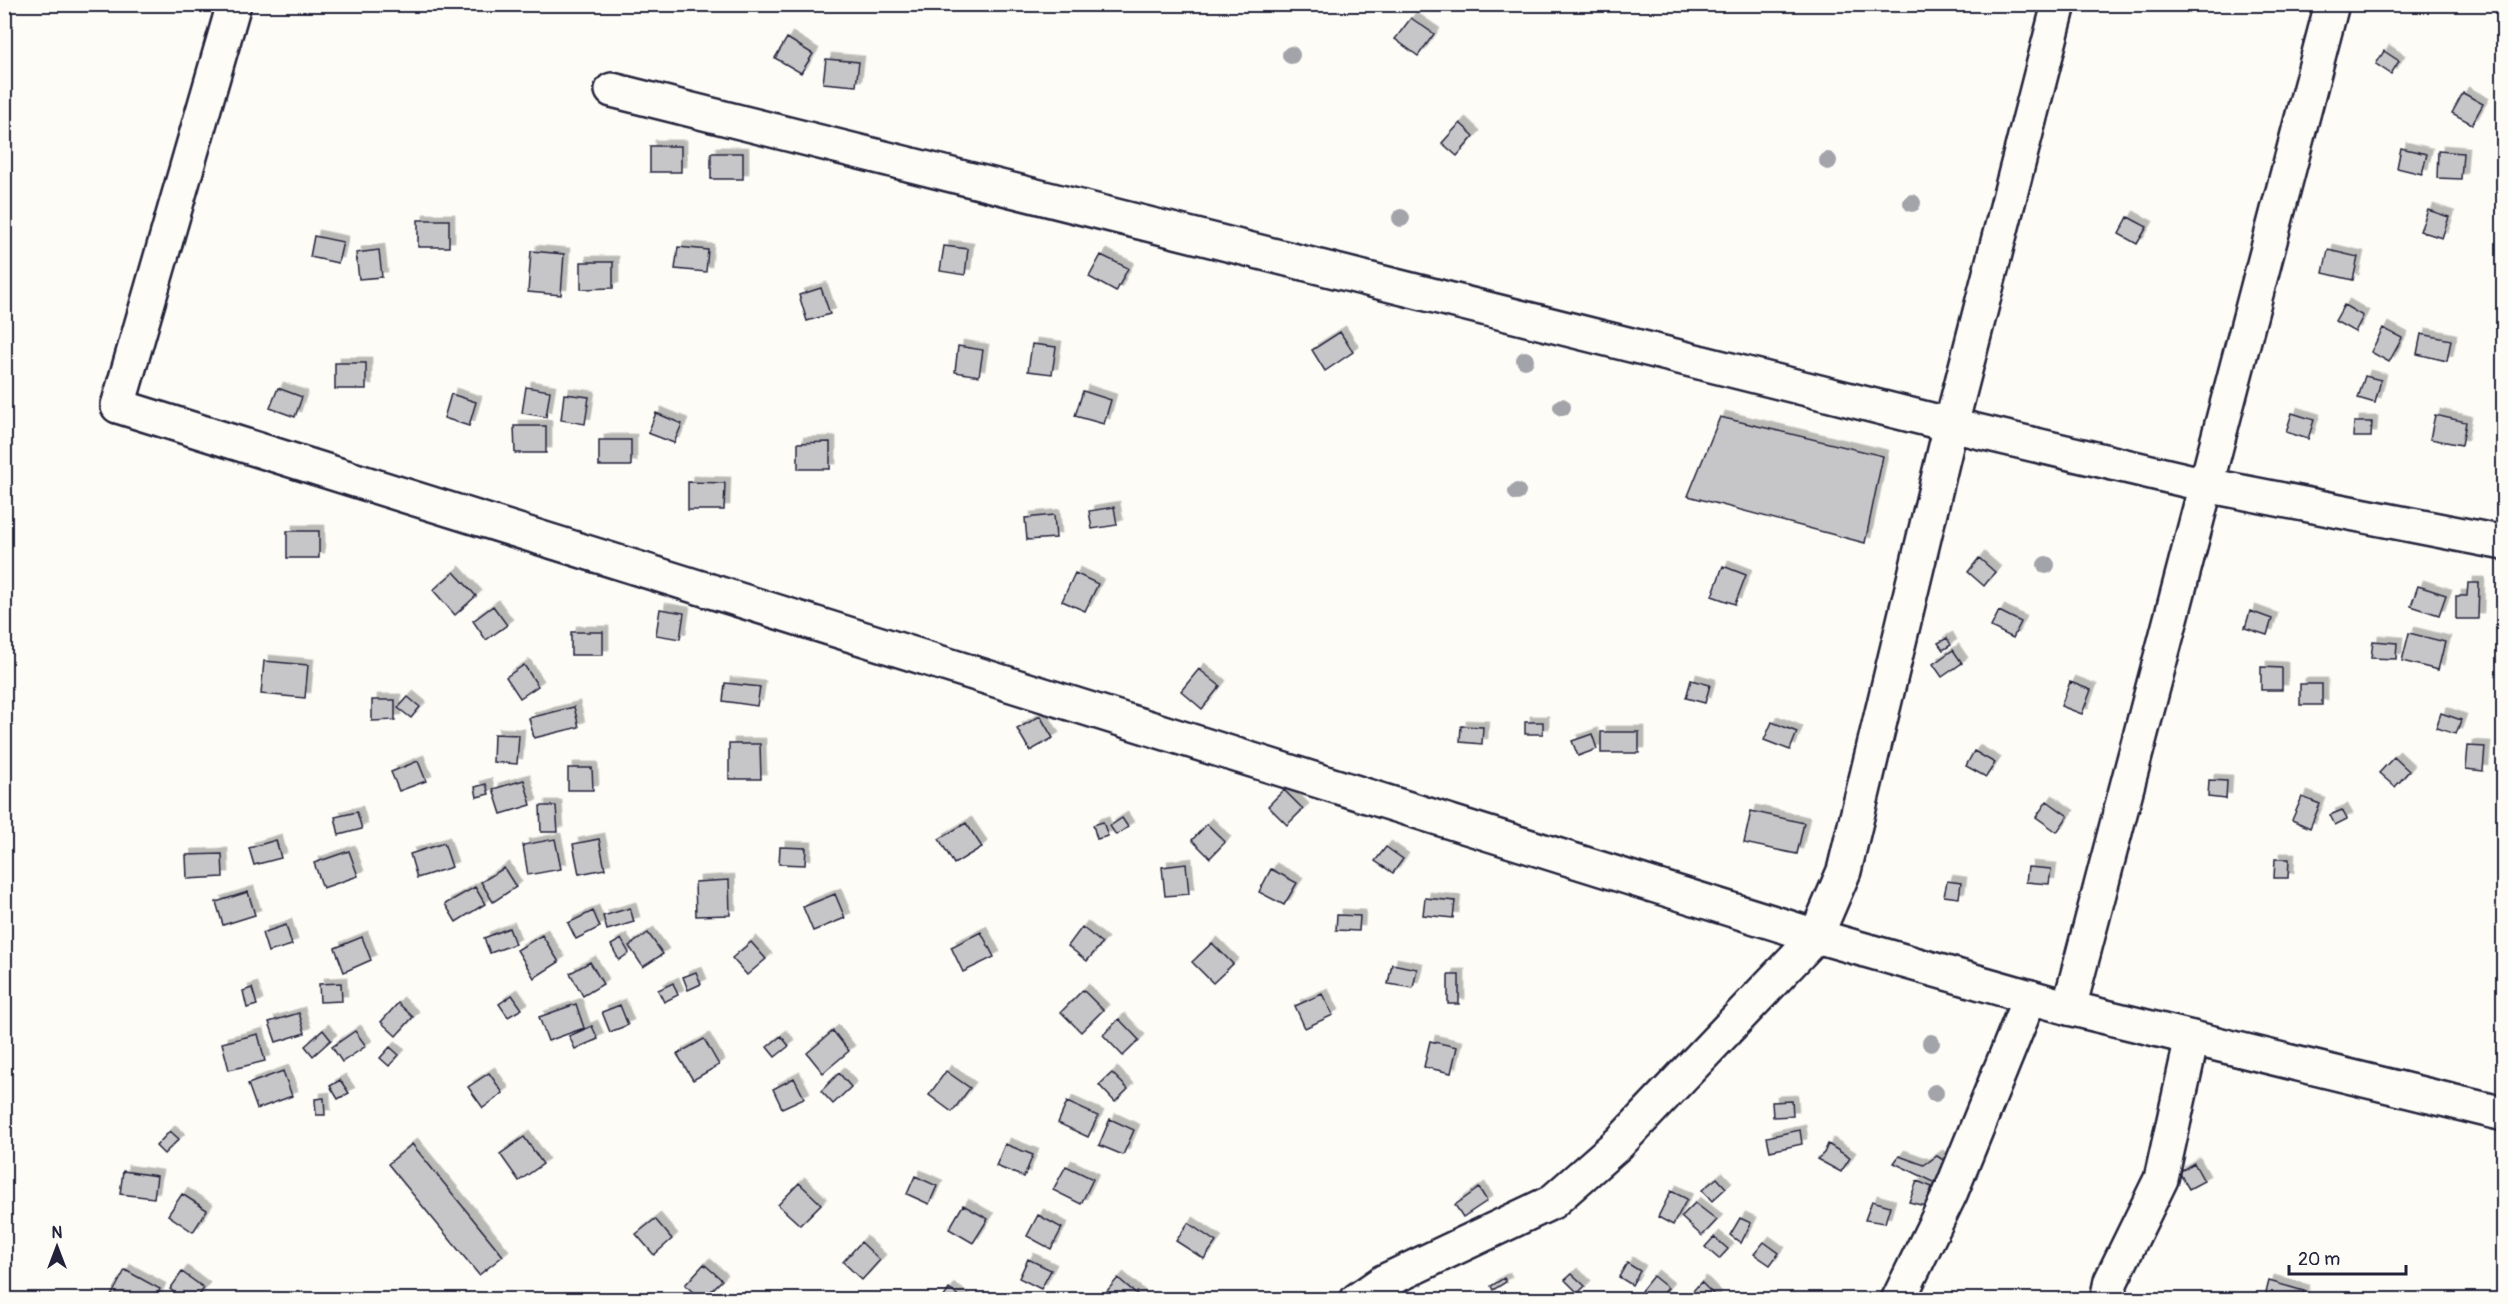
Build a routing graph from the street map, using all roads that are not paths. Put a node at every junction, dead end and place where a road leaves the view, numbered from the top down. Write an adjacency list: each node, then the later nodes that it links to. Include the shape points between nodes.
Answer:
1 (234, 4): 8 (street, via 118,406)
2 (2059, 4): 5 (street)
3 (2332, 4): 6 (street)
4 (612, 90): 5 (street)
5 (1951, 425): 6 (street); 8 (street, via 1844,871)
6 (2206, 485): 7 (street); 10 (street)
7 (2504, 543)
8 (1816, 936): 9 (street); 13 (street, via 1619,1143 1552,1202 1383,1282)
9 (2030, 997): 10 (street); 14 (street, via 1950,1194)
10 (2068, 1008): 11 (street)
11 (2192, 1038): 12 (street); 15 (street, via 2161,1179 2111,1281)
12 (2504, 1114)
13 (1358, 1299)
14 (1898, 1299)
15 (2108, 1299)

